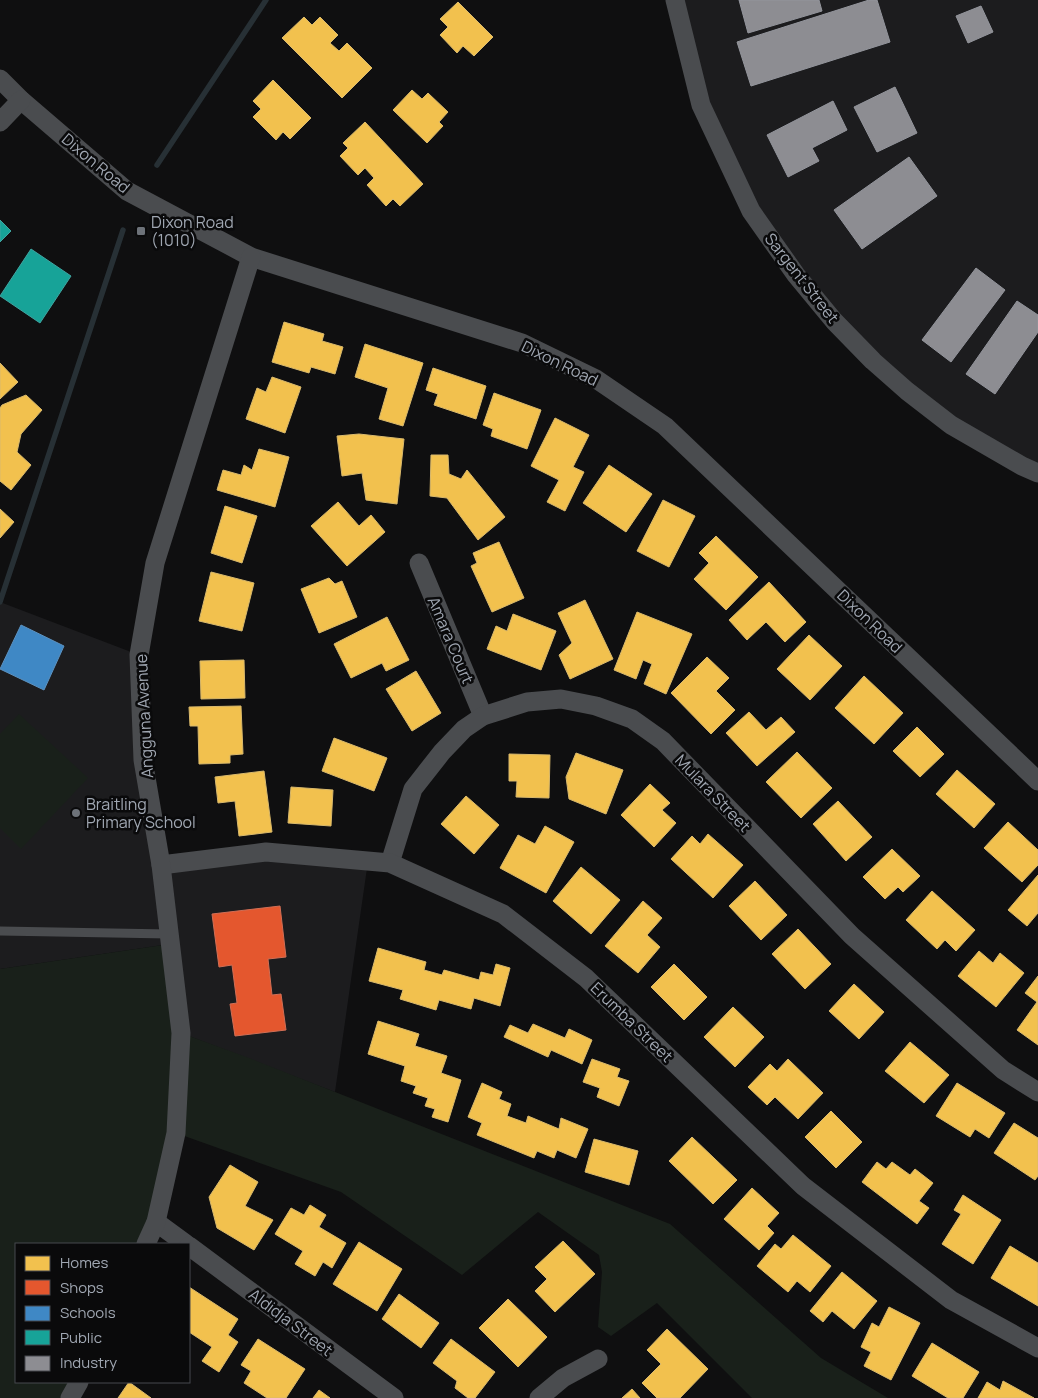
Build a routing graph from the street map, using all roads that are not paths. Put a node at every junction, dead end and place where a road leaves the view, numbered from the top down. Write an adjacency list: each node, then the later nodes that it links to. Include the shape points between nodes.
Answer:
1 (675, 0): 6 (street, Sargent Street, via 701,105 751,211 796,275 873,362 907,391 951,425)
2 (0, 79): 3 (street, Dixon Road)
3 (21, 100): 4 (street); 5 (street, Dixon Road, via 127,191)
4 (0, 122)
5 (251, 257): 9 (street, Dixon Road, via 522,343 596,379 665,426); 11 (street, Angguna Avenue, via 155,563 139,655 143,760)
6 (1038, 473)
7 (419, 563): 8 (street, Amara Court)
8 (482, 716): 10 (street, Mulara Street, via 442,752 413,789); 14 (street, Mulara Street, via 527,702 561,700 596,706 632,720 663,741 852,936 1003,1070)
9 (1038, 781)
10 (390, 862): 11 (street, Erumba Street, via 266,852); 19 (street, Erumba Street, via 502,914 586,978 803,1186 951,1300)
11 (160, 865): 13 (street, Angguna Avenue)
12 (0, 931): 13 (lane)
13 (169, 934): 15 (street, Angguna Avenue, via 181,1033 176,1133)
14 (1038, 1092)
15 (156, 1222): 16 (street, Angguna Avenue); 17 (street, Aldidja Street)
16 (146, 1243)
17 (185, 1243)
18 (190, 1246): 23 (street, Aldidja Street)
19 (1038, 1348)
20 (598, 1359): 24 (street, via 563,1378)
21 (78, 1383): 22 (street)
22 (70, 1398)
23 (394, 1398)
24 (539, 1398)

